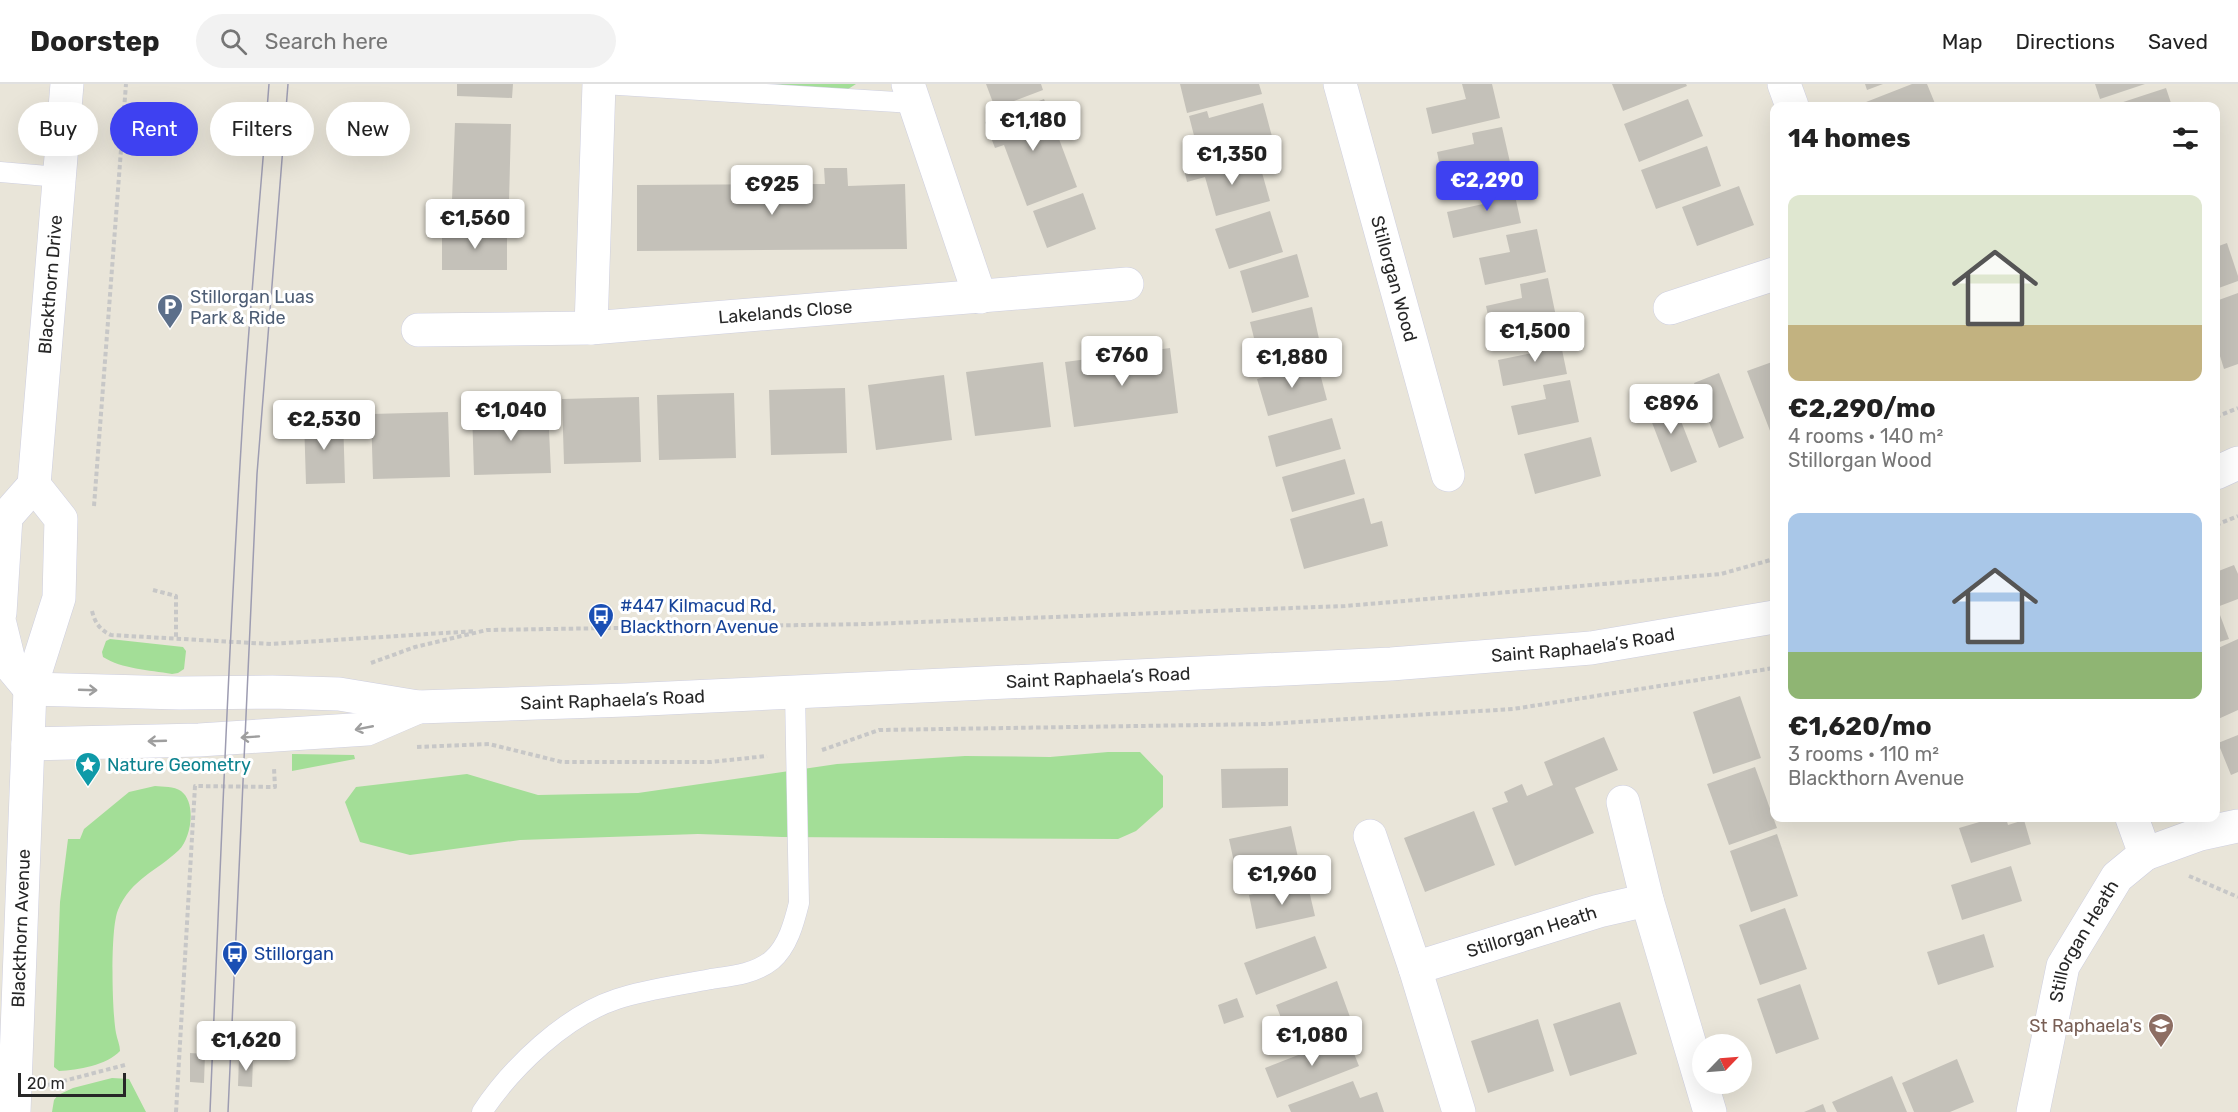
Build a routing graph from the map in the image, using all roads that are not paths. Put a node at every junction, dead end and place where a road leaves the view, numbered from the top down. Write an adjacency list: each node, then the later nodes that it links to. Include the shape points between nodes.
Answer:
1 (67, 84): 8 (street, Blackthorn Drive)
2 (601, 84): 5 (lane); 13 (street)
3 (1340, 84): 17 (street, Stillorgan Wood)
4 (1784, 84): 6 (street)
5 (910, 93): 11 (street)
6 (1791, 102)
7 (0, 172): 8 (lane)
8 (59, 177): 18 (street, Blackthorn Drive)
9 (1770, 275): 12 (street)
10 (1127, 284): 11 (street, Lakelands Close)
11 (980, 297): 13 (street, Lakelands Close)
12 (1670, 308)
13 (591, 328): 14 (street, Lakelands Close)
14 (418, 330)
15 (2238, 463): 16 (street)
16 (2220, 471)
17 (1448, 474)
18 (34, 484): 19 (street, via 6,517); 22 (street, via 61,519 59,598)
19 (0, 613)
20 (1770, 618): 23 (street, Saint Raphaela’s Road, via 1591,648 1427,661)
21 (0, 624): 22 (street, via 10,665)
22 (30, 689): 24 (street, Saint Raphaela’s Road, one-way to 24, via 331,693); 25 (street)
23 (795, 692): 24 (street, Saint Raphaela’s Road); 34 (lane, via 799,903 794,927 784,945 772,960 746,973 616,999 588,1013 556,1033 519,1066)
24 (418, 707): 25 (street, Saint Raphaela’s Road, one-way to 25, via 367,729 199,740)
25 (28, 744): 33 (street, Blackthorn Avenue)
26 (1623, 802): 31 (street)
27 (2133, 822): 30 (street)
28 (2238, 826): 30 (street, Stillorgan Heath, via 2200,834)
29 (1370, 836): 32 (street)
30 (2145, 854): 37 (street, Stillorgan Heath, via 2117,877 2063,966)
31 (1647, 900): 32 (street, Stillorgan Heath); 36 (street)
32 (1415, 968): 35 (street)
33 (14, 1112)
34 (482, 1112)
35 (1459, 1112)
36 (1710, 1112)
37 (2033, 1112)

